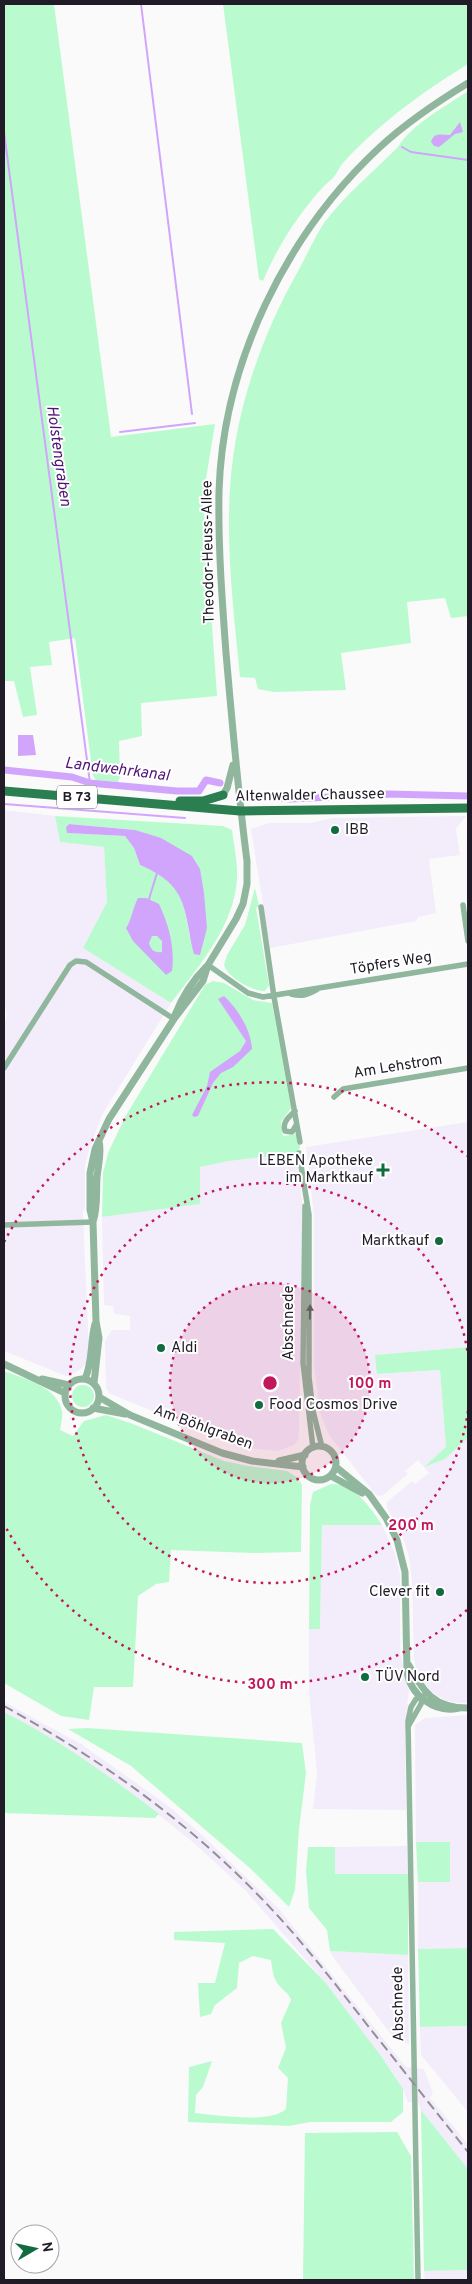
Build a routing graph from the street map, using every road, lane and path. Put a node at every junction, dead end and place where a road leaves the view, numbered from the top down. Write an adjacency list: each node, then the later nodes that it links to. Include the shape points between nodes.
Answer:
1 (468, 83): 2 (street, Theodor-Heuss-Allee, via 395,134 337,193 307,231 273,288 245,356 225,435 219,490 222,609)
2 (234, 760): 4 (street); 7 (street, Theodor-Heuss-Allee)
3 (4, 791): 5 (main road, Altenwalder Chaussee / B 73)
4 (223, 794): 5 (main road, Altenwalder Chaussee / B 73, via 204,801)
5 (153, 804): 7 (main road, Altenwalder Chaussee / B 73)
6 (468, 808): 7 (main road, Altenwalder Chaussee / B 73)
7 (240, 811): 12 (street, Theodor-Heuss-Allee, via 248,884 236,919)
8 (462, 905): 10 (street)
9 (261, 907): 13 (street)
10 (468, 941)
11 (468, 964): 13 (street, Töpfers Weg, via 318,989 309,995)
12 (208, 965): 13 (street, Töpfers Weg, via 248,992 263,997); 14 (street, Theodor-Heuss-Allee, via 202,981)
13 (274, 996): 18 (street)
14 (174, 1019): 15 (street, via 86,962 76,961); 23 (street, Theodor-Heuss-Allee, via 109,1119 99,1141 97,1204)
15 (4, 1068)
16 (468, 1068): 17 (street, Am Lehstrom, via 343,1089)
17 (334, 1097)
18 (295, 1111): 19 (street); 19 (street, via 285,1122 285,1131 292,1132)
19 (297, 1124): 20 (street)
20 (300, 1142)
21 (299, 1153): 22 (street, Abschnede)
22 (306, 1196): 35 (street, Abschnede, one-way to 22, via 309,1377 310,1253); 36 (street, Abschnede, via 303,1363)
23 (93, 1222): 24 (street); 25 (street)
24 (4, 1224)
25 (96, 1322): 28 (street, via 91,1364); 29 (street, via 98,1349)
26 (4, 1364): 27 (street)
27 (37, 1378): 30 (street); 31 (street)
28 (85, 1379): 29 (street); 30 (street)
29 (94, 1384): 32 (street)
30 (69, 1385): 31 (street)
31 (65, 1393): 33 (street, via 66,1402 75,1411)
32 (99, 1397): 33 (street); 34 (street, Am Böhlgraben)
33 (93, 1408): 34 (street, Am Böhlgraben)
34 (130, 1415): 38 (street, Am Böhlgraben, via 222,1453)
35 (322, 1447): 36 (street); 40 (street, via 334,1456)
36 (313, 1448): 37 (street)
37 (305, 1455): 38 (street, Am Böhlgraben); 39 (street)
38 (268, 1463): 39 (street, Am Böhlgraben)
39 (303, 1467): 41 (street, via 316,1480)
40 (336, 1467): 41 (street); 42 (street)
41 (331, 1476): 42 (street)
42 (373, 1500): 43 (street, via 392,1528 403,1560 408,1664)
43 (424, 1695): 44 (street, via 435,1707); 45 (street, Abschnede, via 408,1727)
44 (468, 1708)
45 (418, 2280)

